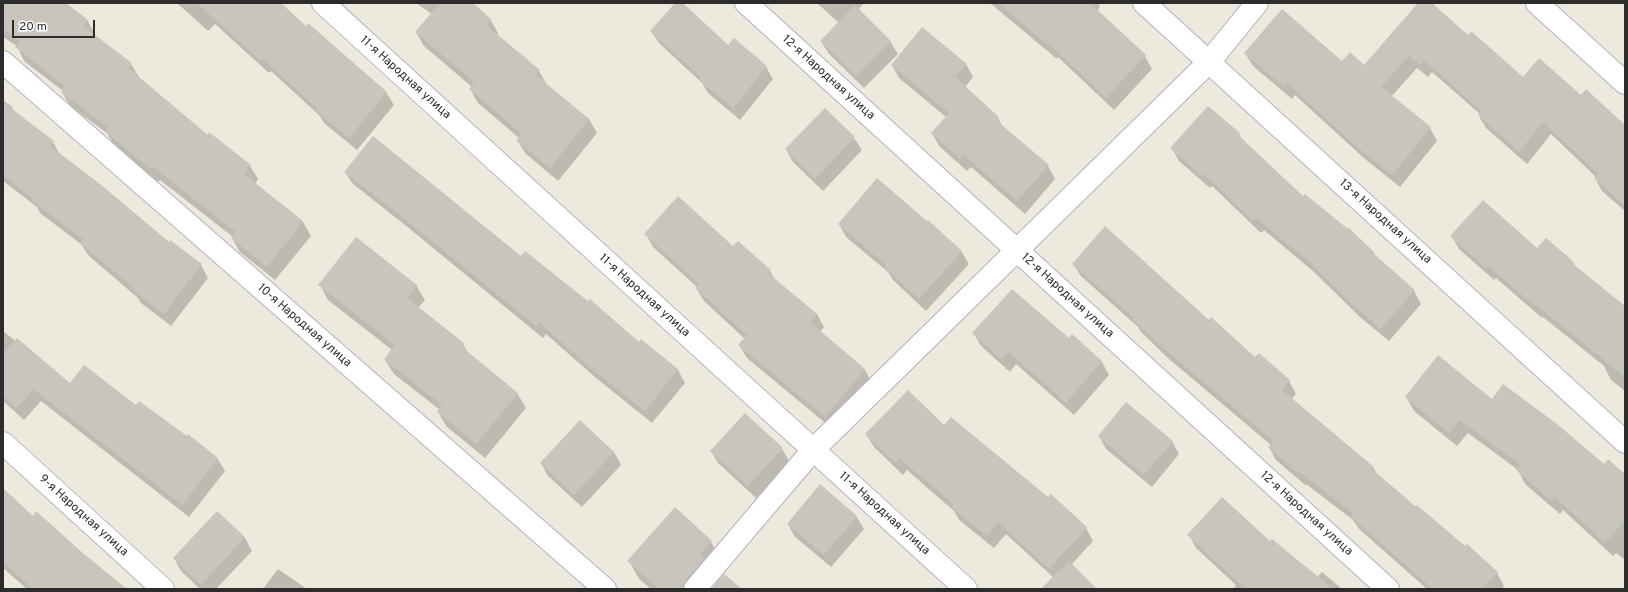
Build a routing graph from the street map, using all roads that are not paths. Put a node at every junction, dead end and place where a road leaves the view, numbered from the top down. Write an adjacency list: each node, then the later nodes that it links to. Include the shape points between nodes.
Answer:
1 (323, 3): 12 (street, 11-я Народная улица)
2 (746, 3): 9 (street, 12-я Народная улица)
3 (1144, 3): 7 (street, 13-я Народная улица)
4 (1257, 3): 7 (street)
5 (1537, 3): 8 (street)
6 (3, 62): 14 (street, 10-я Народная улица)
7 (1209, 62): 9 (street); 10 (street, 13-я Народная улица)
8 (1625, 83)
9 (1017, 250): 12 (street); 17 (street, 12-я Народная улица)
10 (1625, 442)
11 (3, 443): 13 (street, 9-я Народная улица)
12 (813, 450): 15 (street); 16 (street, 11-я Народная улица)
13 (163, 589)
14 (605, 589)
15 (695, 589)
16 (966, 589)
17 (1388, 589)

